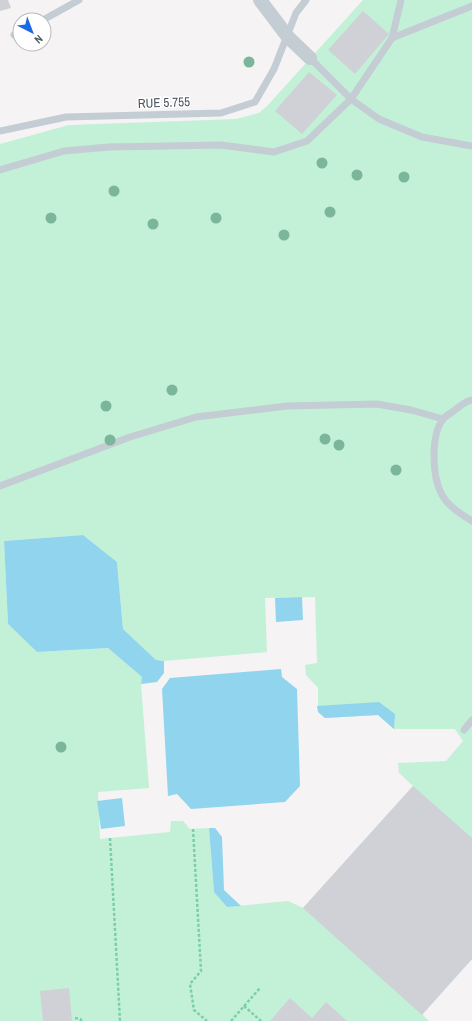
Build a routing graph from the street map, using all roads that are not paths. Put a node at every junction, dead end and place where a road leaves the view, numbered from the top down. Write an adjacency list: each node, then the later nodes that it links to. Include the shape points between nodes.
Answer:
1 (79, 0): 6 (lane)
2 (260, 0): 7 (street)
3 (306, 0): 7 (lane, RUE 5.755, via 296,13)
4 (401, 0): 8 (lane)
5 (472, 6): 8 (lane)
6 (52, 15)
7 (288, 37): 9 (street); 11 (lane, RUE 5.755, via 274,69 255,102 221,113 66,117)
8 (392, 38): 10 (lane)
9 (310, 58): 10 (lane)
10 (351, 99): 12 (lane, via 379,120 422,137); 13 (lane, via 307,141 274,152 221,145 109,147 64,151)
11 (0, 131)
12 (472, 146)
13 (0, 170)
14 (472, 400): 15 (lane)
15 (444, 419): 16 (lane, via 377,404 288,406 196,416 130,437); 17 (lane, via 436,436 433,456 435,475 449,504)
16 (0, 486)
17 (472, 521)
18 (472, 720): 19 (lane)
19 (464, 730)

